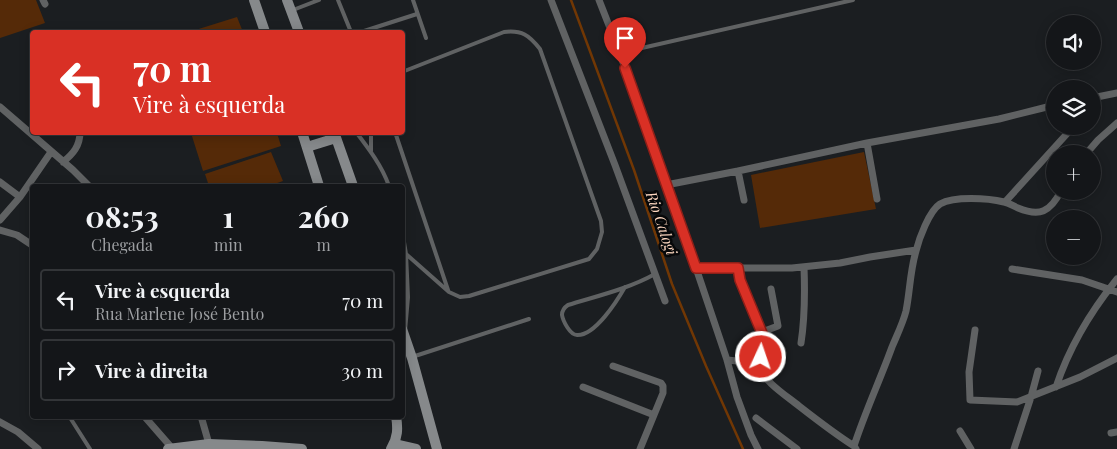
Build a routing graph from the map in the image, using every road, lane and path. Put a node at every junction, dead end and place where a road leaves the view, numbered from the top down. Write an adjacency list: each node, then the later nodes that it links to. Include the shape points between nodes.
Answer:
1 (254, 0): 11 (main road)
2 (287, 0): 9 (main road)
3 (319, 0): 9 (lane)
4 (338, 0): 13 (lane)
5 (413, 0): 10 (lane)
6 (551, 0): 60 (street)
7 (599, 0): 16 (street)
8 (852, 0): 16 (lane)
9 (291, 11): 12 (main road)
10 (418, 14): 14 (lane); 15 (lane)
11 (265, 30)
12 (298, 30)
13 (350, 30)
14 (368, 30)
15 (426, 38)
16 (619, 52): 44 (street)
17 (405, 71): 65 (lane, via 504,32 523,33 532,39 540,49 601,221 598,249 589,259 469,296)
18 (1117, 93): 19 (street)
19 (1101, 96)
20 (1046, 106): 32 (street, via 998,119)
21 (0, 107): 23 (street)
22 (1117, 123): 33 (street)
23 (30, 133)
24 (32, 135): 36 (street)
25 (80, 135): 37 (street, via 75,151)
26 (303, 135): 34 (main road)
27 (335, 135): 34 (main road); 42 (main road)
28 (358, 135): 35 (lane)
29 (371, 135): 35 (lane)
30 (396, 135): 65 (lane)
31 (1066, 135): 49 (street)
32 (867, 143): 38 (street); 46 (street)
33 (1094, 145)
34 (307, 147): 41 (main road)
35 (370, 151): 43 (lane)
36 (51, 152): 37 (street); 45 (street)
37 (63, 162): 40 (street)
38 (738, 171): 44 (street); 47 (street)
39 (0, 182): 45 (street)
40 (87, 184)
41 (318, 184)
42 (352, 184)
43 (388, 184)
44 (666, 185): 57 (street)
45 (20, 197): 50 (street)
46 (877, 199)
47 (744, 200)
48 (1056, 200): 49 (street, via 1038,212 1019,209)
49 (1005, 202): 54 (street, via 958,199 939,205 926,224)
50 (0, 220)
51 (0, 230): 52 (street)
52 (30, 244)
53 (405, 248): 55 (lane)
54 (916, 250): 56 (street); 93 (street, via 905,312)
55 (406, 254): 65 (lane); 69 (lane, via 408,297)
56 (804, 267): 58 (street); 73 (street)
57 (696, 268): 58 (street); 76 (street)
58 (738, 268): 71 (street)
59 (1012, 269): 64 (street, via 1082,280)
60 (655, 274): 62 (lane); 67 (street)
61 (1117, 280): 64 (street)
62 (625, 287): 62 (lane, via 566,306 562,315 570,332 579,336 588,332 610,312)
63 (771, 289): 71 (street, via 778,326)
64 (1109, 289): 66 (street); 81 (street, via 1068,356)
65 (449, 292)
66 (1117, 292)
67 (666, 301)
68 (529, 319): 74 (lane)
69 (405, 323)
70 (975, 330): 82 (street, via 969,372 970,400 1017,402)
71 (762, 332): 77 (street, via 764,338)
72 (405, 335): 74 (main road)
73 (802, 343)
74 (412, 358): 99 (main road)
75 (1117, 358): 81 (street)
76 (727, 360): 77 (street); 101 (street, via 737,397)
77 (757, 365): 93 (street, via 772,384)
78 (614, 366): 83 (street, via 661,383 663,393)
79 (1038, 371): 82 (street)
80 (583, 387): 83 (street)
81 (1056, 387): 82 (street)
82 (1032, 398): 104 (street)
83 (654, 415): 100 (street)
84 (756, 418): 102 (street)
85 (71, 419): 95 (lane)
86 (146, 419): 96 (street)
87 (202, 419): 91 (street)
88 (396, 419): 92 (main road, via 398,432)
89 (0, 422): 94 (street)
90 (960, 431): 103 (street)
91 (208, 444): 96 (main road); 97 (main road)
92 (393, 446): 98 (main road)
93 (855, 448)
94 (38, 449)
95 (90, 449)
96 (170, 449)
97 (302, 449)
98 (416, 449)
99 (437, 449)
100 (640, 449)
101 (758, 449)
102 (797, 449)
103 (971, 449)
104 (1014, 449)

